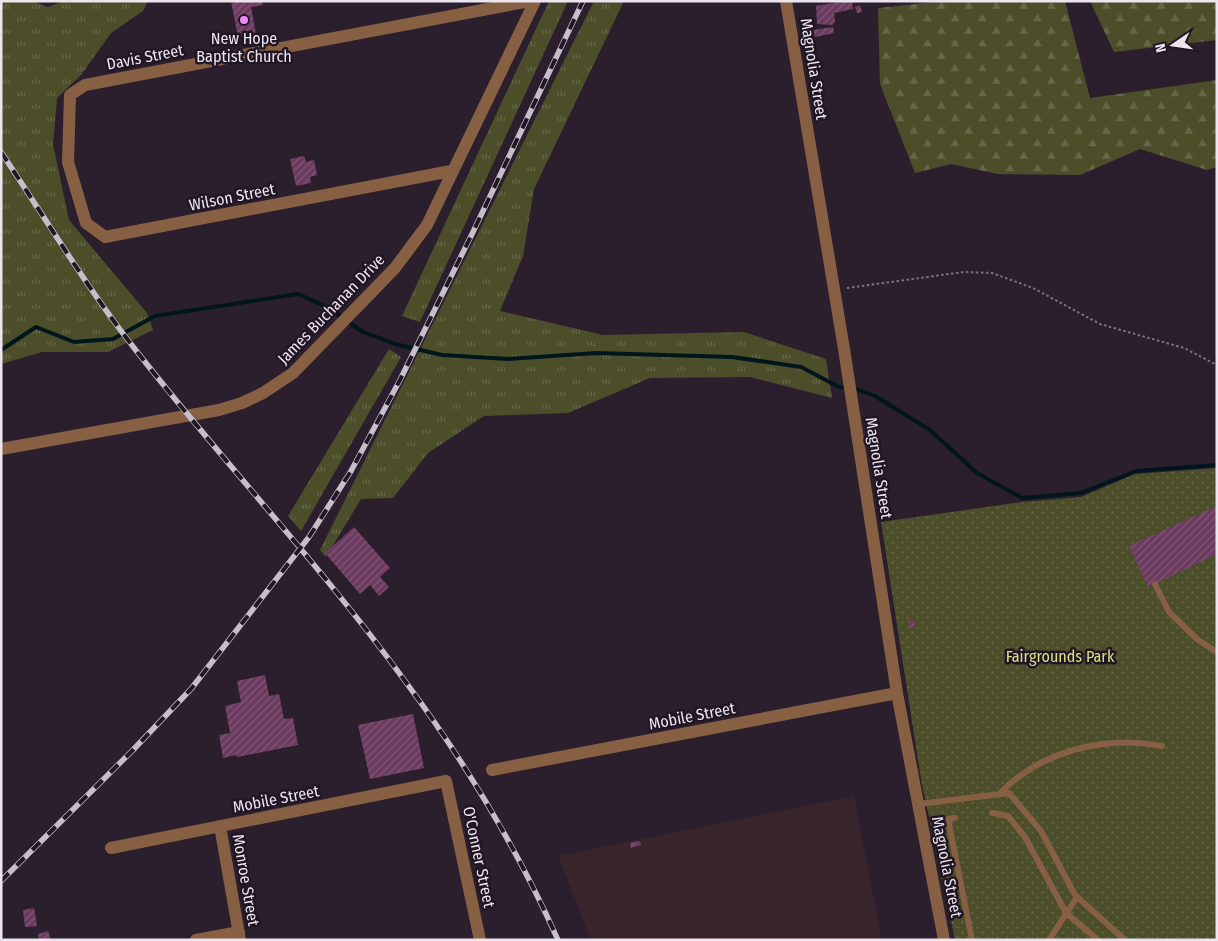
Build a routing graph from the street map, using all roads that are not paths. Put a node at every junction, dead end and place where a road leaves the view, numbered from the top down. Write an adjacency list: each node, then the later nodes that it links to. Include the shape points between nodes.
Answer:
1 (530, 1): 4 (street, Davis Street, via 85,85 70,95)
2 (535, 1): 5 (street, James Buchanan Drive)
3 (786, 1): 9 (street, Magnolia Street)
4 (68, 162): 5 (street, Wilson Street, via 86,224 105,238)
5 (451, 171): 6 (street, James Buchanan Drive, via 427,225 395,268 293,373 263,393 242,403 189,416)
6 (1, 448)
7 (1155, 584): 8 (lane, via 1169,612 1198,640)
8 (1217, 652)
9 (897, 693): 11 (street, Mobile Street); 14 (street, Magnolia Street)
10 (1162, 746): 13 (lane, via 1115,742 1075,748 1015,777)
11 (492, 770)
12 (446, 781): 17 (street, Mobile Street); 23 (street, O'Conner Street)
13 (999, 794): 14 (lane); 19 (lane, via 1009,793 1041,831)
14 (918, 804): 24 (street, Magnolia Street)
15 (992, 813): 20 (lane, via 1008,816 1025,837)
16 (955, 818): 25 (lane, via 948,819)
17 (220, 826): 18 (street, Mobile Street); 21 (street, Monroe Street)
18 (111, 848)
19 (1078, 897): 20 (lane); 28 (lane)
20 (1066, 912): 26 (lane); 27 (lane)
21 (239, 936): 22 (street)
22 (196, 940)
23 (480, 940)
24 (944, 940)
25 (972, 940)
26 (1049, 940)
27 (1098, 940)
28 (1125, 940)

